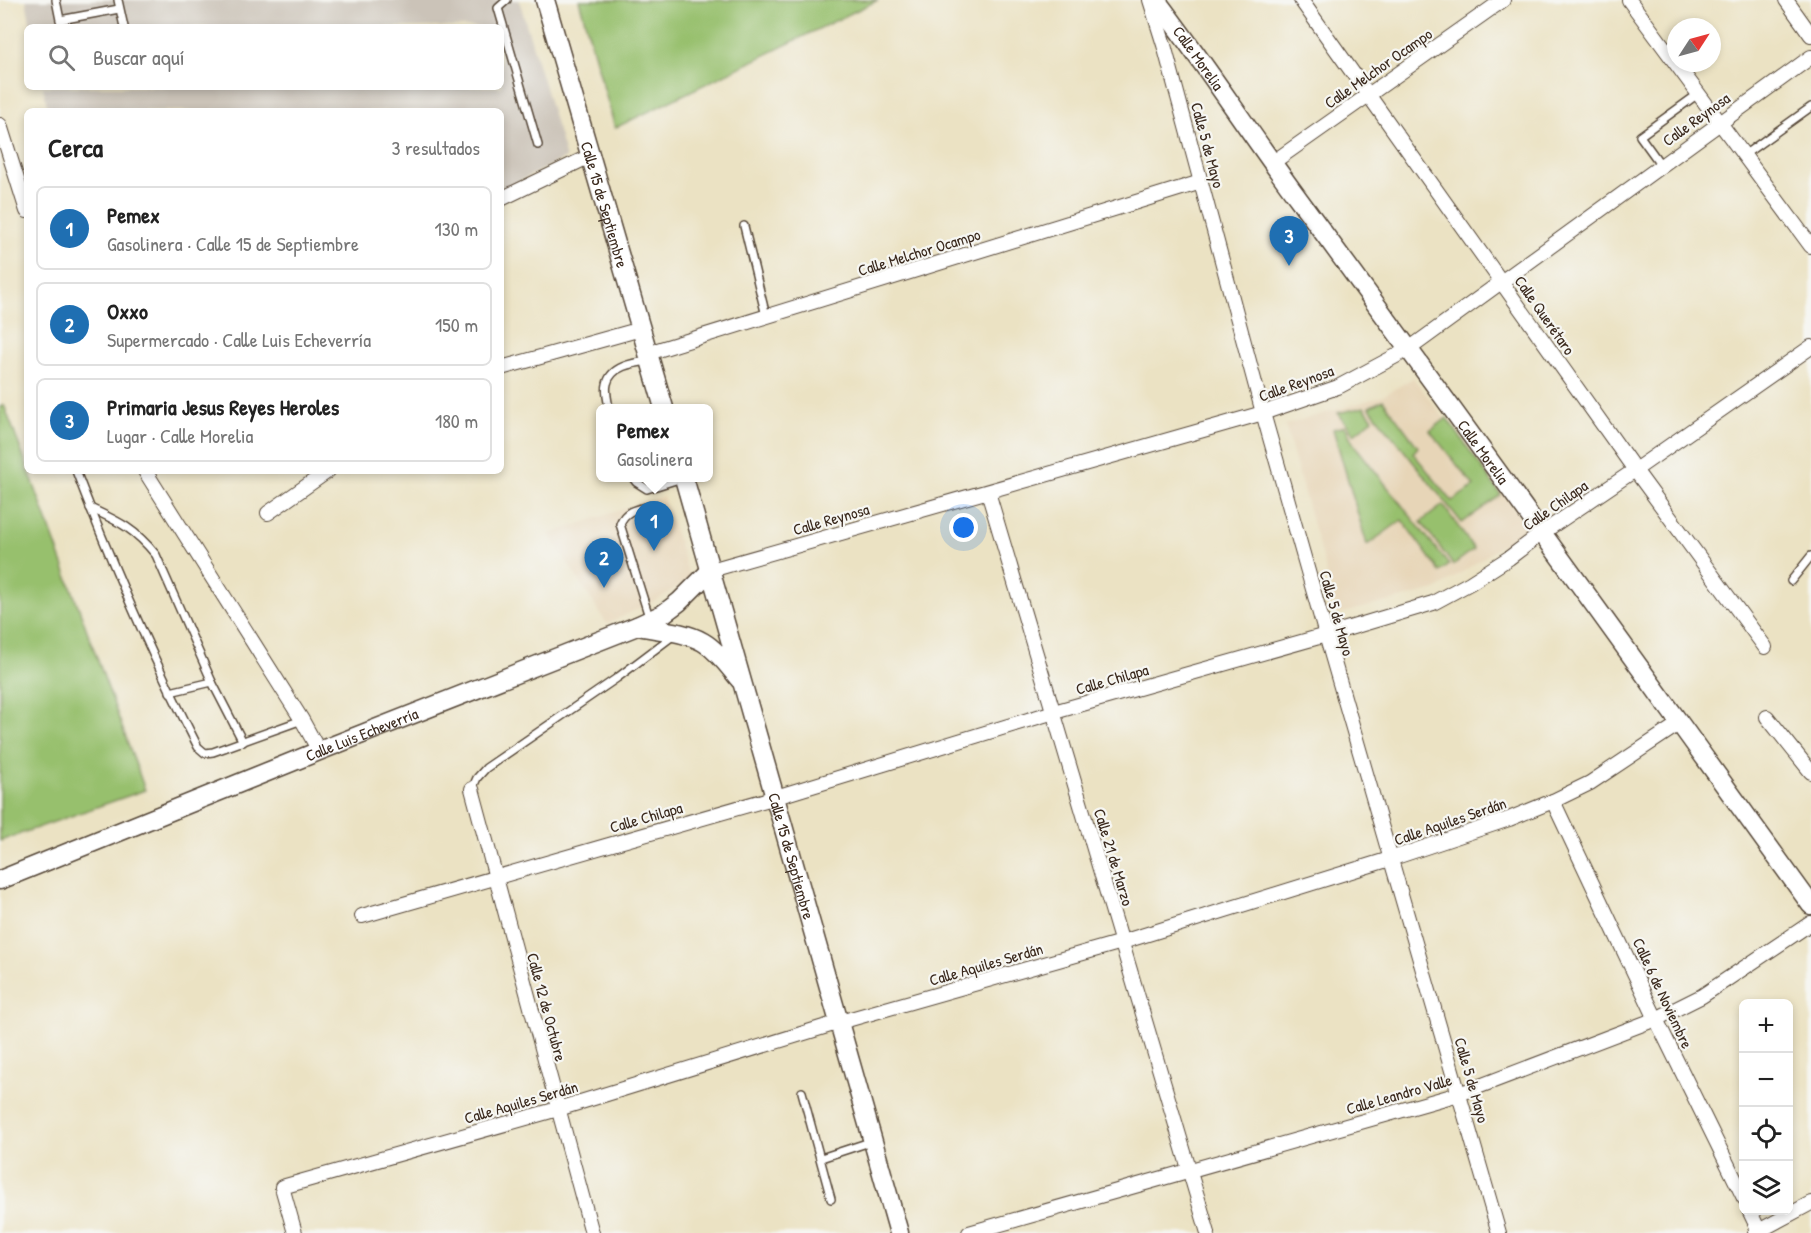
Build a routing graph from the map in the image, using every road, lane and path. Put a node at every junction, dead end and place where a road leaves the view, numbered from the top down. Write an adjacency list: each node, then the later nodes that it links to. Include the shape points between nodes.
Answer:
1 (56, 0): 11 (lane, via 60,20)
2 (118, 0): 11 (lane)
3 (507, 0): 13 (lane, via 498,8)
4 (545, 0): 24 (street, Calle 15 de Septiembre)
5 (1150, 0): 27 (street, Calle 5 de Mayo)
6 (1156, 0): 25 (street, Calle Morelia)
7 (1301, 0): 18 (street, Calle Querétaro)
8 (1503, 0): 18 (street, Calle Melchor Ocampo)
9 (1629, 0): 17 (street)
10 (1786, 0): 15 (street)
11 (119, 9): 12 (lane)
12 (123, 24)
13 (503, 24)
14 (504, 29): 22 (lane)
15 (1811, 34)
16 (1811, 57): 20 (street, Calle Reynosa)
17 (1698, 94): 20 (street); 26 (lane, via 1640,136)
18 (1369, 95): 25 (street, Calle Melchor Ocampo); 32 (street, Calle Querétaro)
19 (1811, 107): 23 (lane)
20 (1720, 123): 23 (street); 26 (street, Calle Reynosa)
21 (0, 125): 29 (street)
22 (538, 145)
23 (1744, 155): 31 (street)
24 (590, 156): 28 (street); 34 (street, Calle 15 de Septiembre)
25 (1272, 163): 36 (street, Calle Morelia)
26 (1661, 165): 32 (street, Calle Reynosa)
27 (1201, 182): 33 (street, Calle Melchor Ocampo); 41 (street, Calle 5 de Mayo)
28 (504, 198)
29 (24, 201)
30 (744, 226): 33 (lane)
31 (1811, 246)
32 (1502, 283): 36 (street, Calle Reynosa); 42 (street, Calle Querétaro)
33 (765, 316): 37 (street, Calle Melchor Ocampo)
34 (641, 329): 37 (street, Calle 15 de Septiembre); 38 (street)
35 (1811, 346): 42 (street, Calle Chilapa)
36 (1409, 349): 41 (street, Calle Reynosa, via 1338,387); 53 (street, Calle Morelia)
37 (649, 357): 39 (lane, via 610,376 606,385); 40 (street, Calle 15 de Septiembre)
38 (504, 367)
39 (608, 404)
40 (663, 404)
41 (1263, 413): 49 (street, Calle Reynosa); 59 (street, Calle 5 de Mayo)
42 (1635, 470): 53 (street, Calle Chilapa); 60 (street, Calle Querétaro)
43 (76, 474): 51 (lane)
44 (147, 474): 66 (street)
45 (324, 474): 52 (street)
46 (636, 482): 47 (lane, via 647,489)
47 (669, 482)
48 (685, 482): 55 (street, Calle 15 de Septiembre)
49 (988, 492): 55 (street, Calle Reynosa); 64 (street, Calle 21 de Marzo)
50 (651, 506): 57 (lane, via 633,510 623,516 620,524)
51 (90, 508): 61 (lane, via 142,537 156,555); 63 (lane)
52 (268, 513)
53 (1542, 533): 59 (street, Calle Chilapa, via 1509,558 1433,603); 67 (street, Calle Morelia)
54 (1811, 556): 56 (lane)
55 (711, 570): 57 (street, Calle Luis Echeverría, via 679,602); 62 (street, Calle 15 de Septiembre)
56 (1791, 581)
57 (643, 623): 58 (street); 69 (street, Calle Luis Echeverría)
58 (676, 633): 62 (street, via 703,642); 71 (lane, via 486,768)
59 (1326, 635): 64 (street, Calle Chilapa); 74 (street, Calle 5 de Mayo)
60 (1765, 647)
61 (212, 682): 63 (lane); 68 (lane)
62 (744, 685): 72 (street, Calle 15 de Septiembre)
63 (170, 692): 68 (lane, via 198,747 205,753)
64 (1054, 712): 72 (street, Calle Chilapa); 80 (street, Calle 21 de Marzo)
65 (1767, 717): 70 (street)
66 (302, 720): 68 (lane); 69 (street)
67 (1680, 723): 73 (street, Calle Aquiles Serdán, via 1590,783); 77 (street, Calle Morelia)
68 (243, 742)
69 (319, 751): 76 (street, Calle Luis Echeverría)
70 (1811, 772)
71 (472, 789): 75 (street, Calle 12 de Octubre)
72 (776, 797): 75 (street, Calle Chilapa); 82 (street, Calle 15 de Septiembre)
73 (1554, 801): 74 (street, Calle Aquiles Serdán); 81 (street, Calle 6 de Noviembre)
74 (1390, 859): 80 (street, Calle Aquiles Serdán); 84 (street, Calle 5 de Mayo)
75 (495, 877): 78 (street, Calle Chilapa); 85 (street, Calle 12 de Octubre)
76 (0, 880)
77 (1811, 905)
78 (362, 916)
79 (1811, 923): 81 (street, Calle Leandro Valle, via 1702,996)
80 (1122, 942): 82 (street, Calle Aquiles Serdán); 88 (street, Calle 21 de Marzo)
81 (1656, 1019): 84 (street, Calle Leandro Valle); 89 (street, Calle 6 de Noviembre)
82 (840, 1022): 85 (street, Calle Aquiles Serdán); 86 (street, Calle 15 de Septiembre)
83 (802, 1092): 87 (lane)
84 (1459, 1094): 88 (street, Calle Leandro Valle); 99 (street, Calle 5 de Mayo)
85 (558, 1109): 94 (street, Calle Aquiles Serdán, via 282,1187); 95 (street, Calle 12 de Octubre)
86 (873, 1140): 87 (lane); 96 (street, Calle 15 de Septiembre)
87 (821, 1158): 90 (lane)
88 (1190, 1170): 97 (street, Calle Leandro Valle); 98 (street, Calle 21 de Marzo)
89 (1739, 1190)
90 (831, 1199)
91 (1811, 1203): 93 (street)
92 (1751, 1215): 93 (street)
93 (1758, 1232)
94 (295, 1233)
95 (592, 1233)
96 (899, 1233)
97 (969, 1233)
98 (1208, 1233)
99 (1499, 1233)

